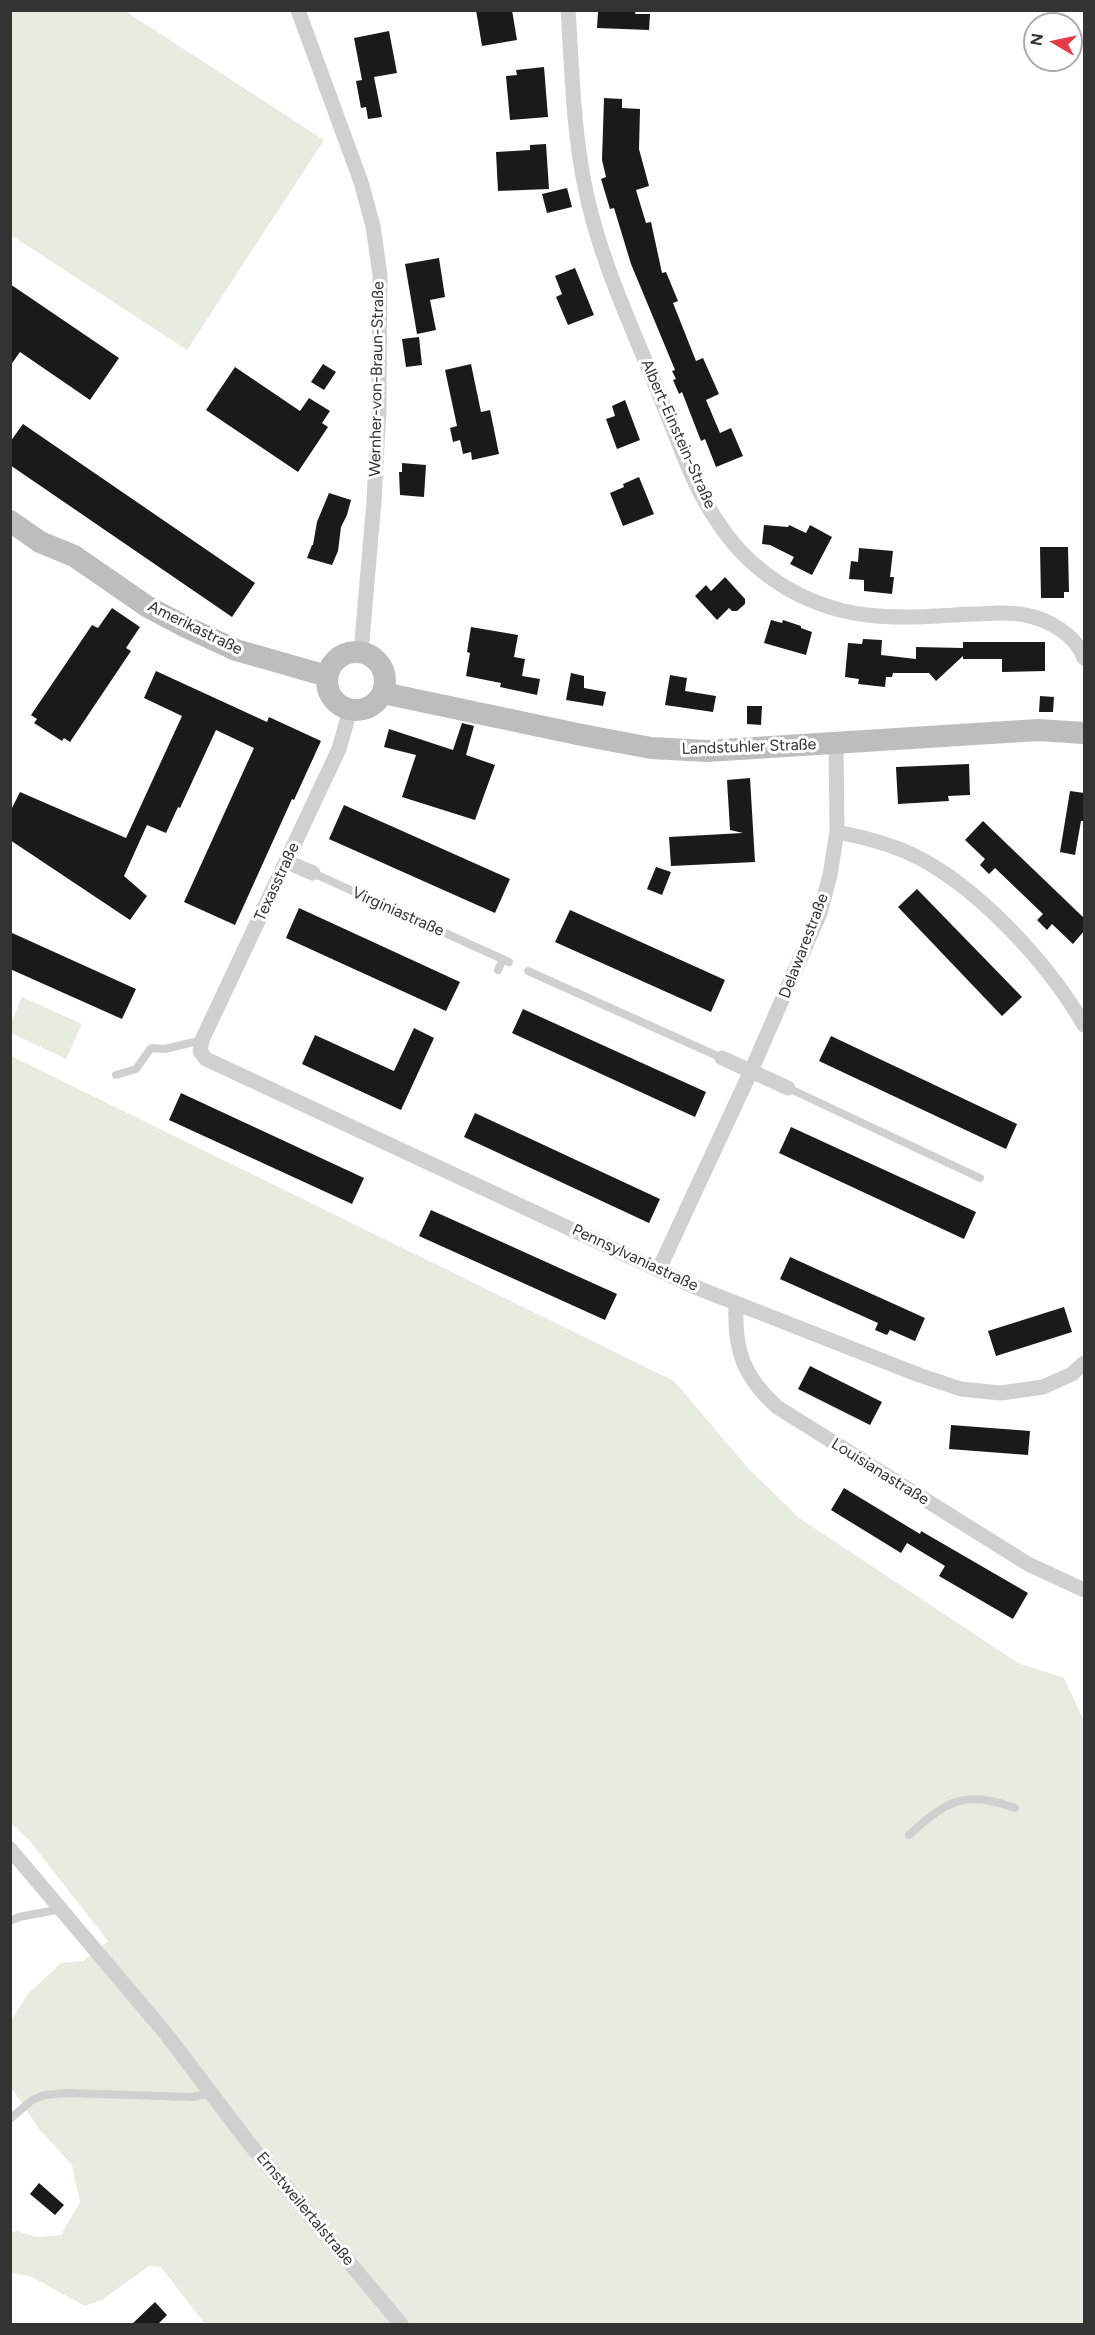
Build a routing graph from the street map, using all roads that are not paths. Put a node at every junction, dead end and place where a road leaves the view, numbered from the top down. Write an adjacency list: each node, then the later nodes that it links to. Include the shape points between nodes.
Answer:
1 (298, 10): 6 (street, Wernher-von-Braun-Straße, via 362,182 380,276 378,430)
2 (568, 10): 7 (street, Albert-Einstein-Straße, via 577,140 596,230 695,481 716,521 766,574 828,607 866,615 908,617 1025,615 1067,634)
3 (10, 504): 5 (street, Amerikastraße, via 50,531)
4 (10, 521): 5 (street, Amerikastraße, via 40,542)
5 (74, 556): 8 (street, Amerikastraße, via 148,607 206,636 273,662)
6 (361, 652): 8 (street, via 342,655); 9 (street, via 382,667)
7 (1084, 658)
8 (327, 676): 10 (street, via 332,698)
9 (383, 693): 10 (street, via 370,708); 12 (street, Landstuhler Straße, via 651,748 706,751)
10 (350, 710): 14 (street, Texasstraße, via 339,749)
11 (1084, 733): 12 (street, Landstuhler Straße, via 1038,730)
12 (836, 743): 13 (street, Delawarestraße)
13 (837, 832): 18 (street, via 864,837 912,855 976,898 1053,978); 21 (street, Delawarestraße, via 820,913)
14 (287, 862): 15 (street, Virginiastraße); 19 (street, Texasstraße)
15 (313, 873): 16 (lane, Virginiastraße, via 506,961)
16 (498, 970)
17 (528, 971): 20 (lane)
18 (1084, 1025)
19 (201, 1046): 22 (lane, via 151,1047 136,1069); 25 (street, Pennsylvaniastraße, via 212,1063)
20 (722, 1058): 21 (street)
21 (751, 1071): 23 (street); 25 (street, Delawarestraße)
22 (116, 1075)
23 (788, 1088): 24 (lane)
24 (980, 1178)
25 (659, 1269): 26 (street, Pennsylvaniastraße)
26 (736, 1305): 27 (street, Pennsylvaniastraße, via 961,1389 1001,1393 1043,1387 1072,1374); 28 (street, Louisianastraße, via 737,1347 743,1364 752,1381 777,1407 1028,1564)
27 (1084, 1363)
28 (1084, 1590)
29 (1015, 1808): 30 (lane, via 987,1799 960,1800 934,1812)
30 (909, 1835)
31 (10, 1849): 32 (street, Ernstweilertalstraße)
32 (61, 1909): 33 (lane); 34 (street, Ernstweilertalstraße)
33 (10, 1921)
34 (211, 2093): 35 (lane, via 192,2097 45,2095 32,2100); 36 (street, Ernstweilertalstraße)
35 (10, 2119)
36 (401, 2325)

